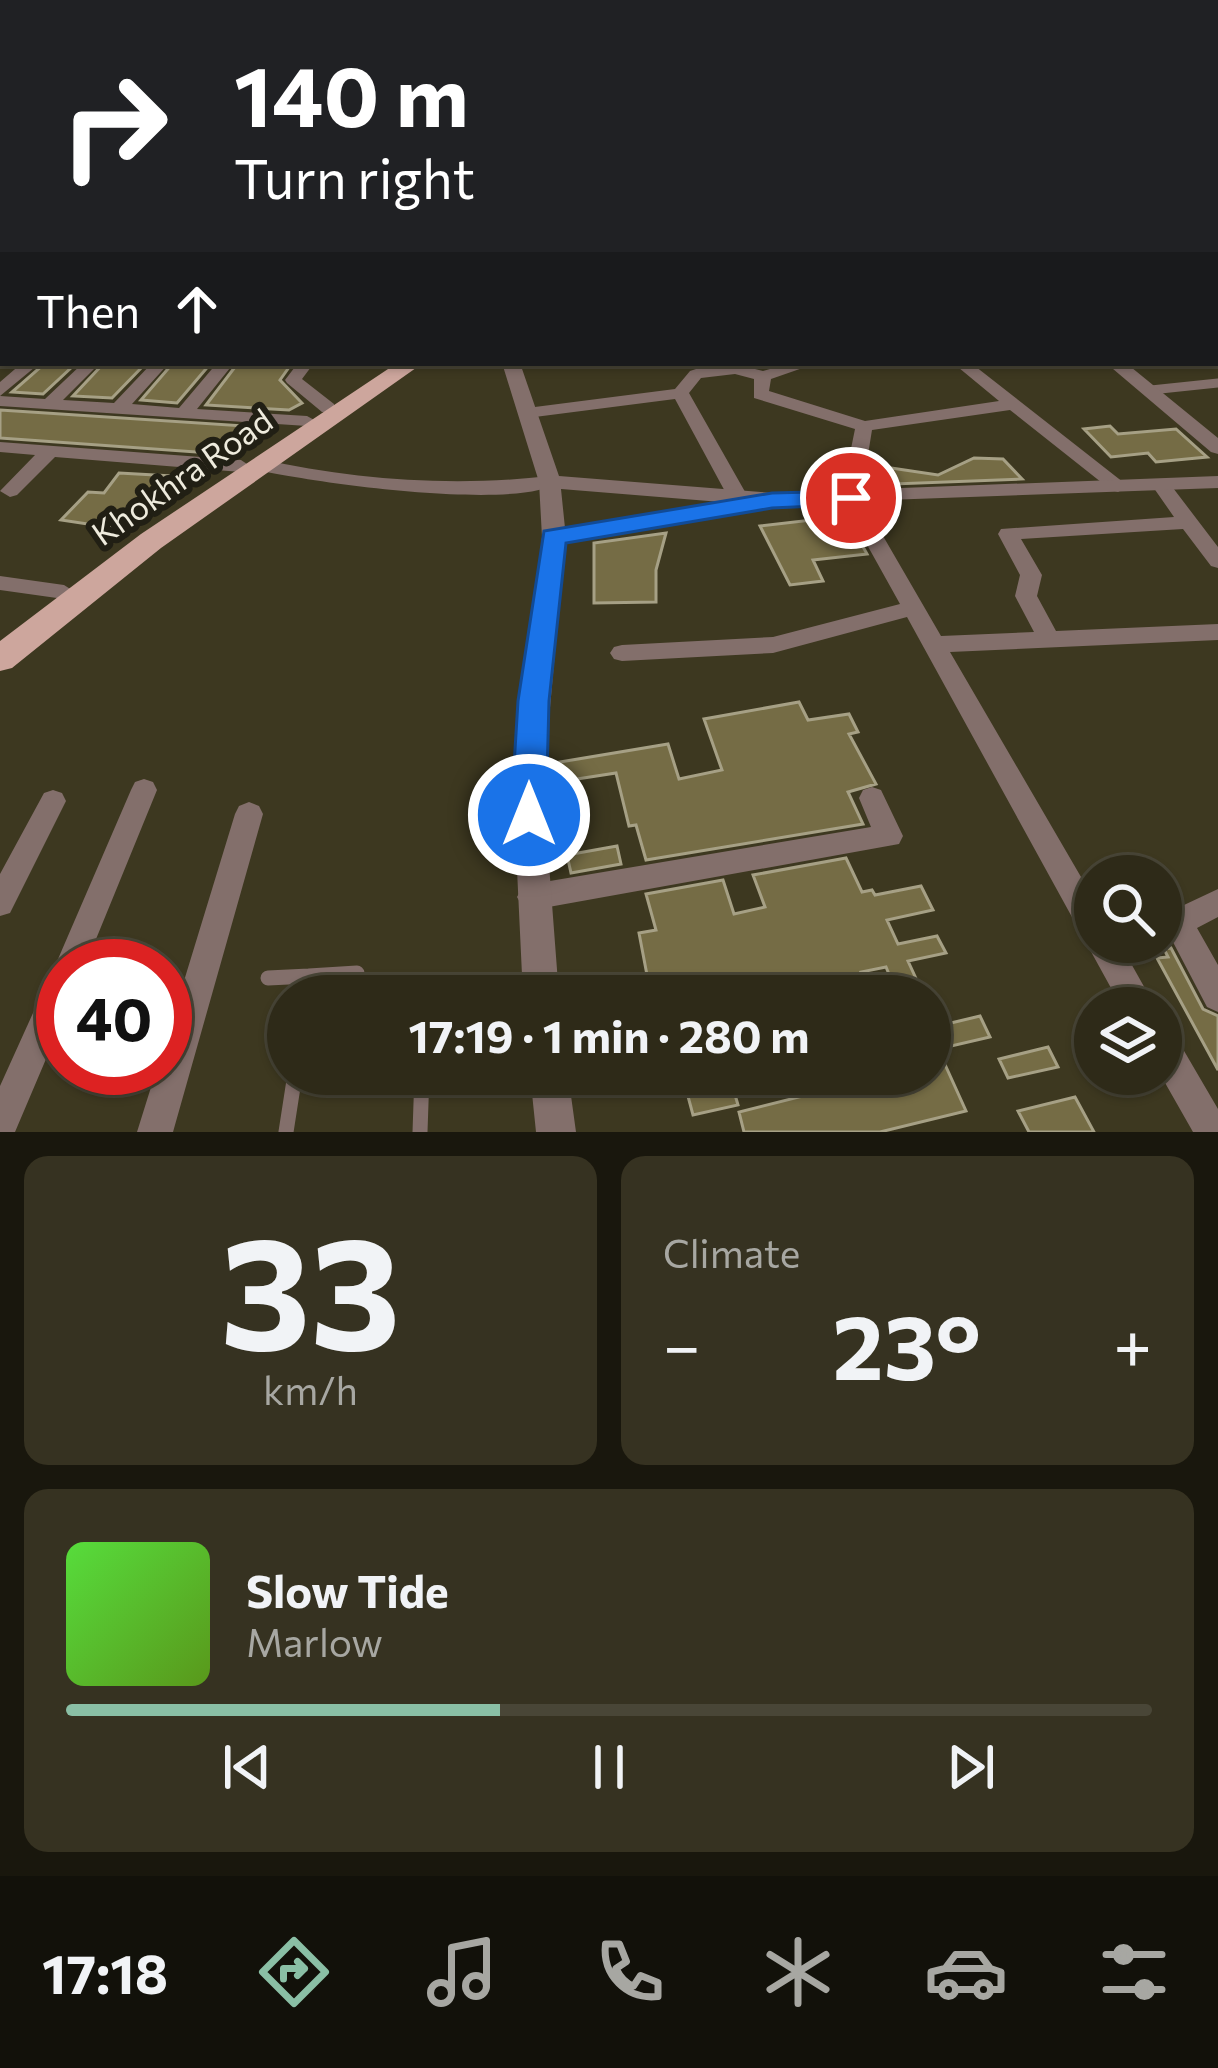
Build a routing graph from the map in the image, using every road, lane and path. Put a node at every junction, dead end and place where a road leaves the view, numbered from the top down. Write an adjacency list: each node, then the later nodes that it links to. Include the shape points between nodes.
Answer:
1 (29, 366): 18 (street)
2 (89, 366): 21 (street)
3 (157, 366): 23 (street)
4 (223, 366): 24 (street)
5 (290, 366): 15 (street)
6 (304, 366): 26 (street, via 293,380)
7 (390, 366): 26 (main road, Khokhra Road)
8 (407, 366): 31 (main road, Khokhra Road)
9 (512, 366): 25 (street)
10 (686, 366): 17 (street)
11 (799, 366): 14 (street)
12 (965, 366): 22 (street)
13 (1119, 366): 19 (street)
14 (764, 376): 17 (street, via 735,369 696,374); 27 (street, via 760,394)
15 (279, 380)
16 (1218, 383): 19 (lane)
17 (684, 388): 25 (street); 37 (street)
18 (0, 391)
19 (1150, 391): 29 (street)
20 (0, 401): 21 (street)
21 (50, 404): 23 (street)
22 (1014, 404): 27 (street); 35 (street)
23 (118, 409): 24 (street)
24 (184, 413): 26 (street)
25 (527, 413): 32 (street)
26 (318, 415): 31 (main road, Khokhra Road)
27 (864, 426): 38 (street)
28 (0, 447): 30 (street)
29 (1218, 448)
30 (50, 451): 31 (street); 36 (street)
31 (250, 466): 32 (street, via 507,488); 44 (main road, Khokhra Road); 51 (main road, Khokhra Road)
32 (550, 482): 37 (street); 41 (street)
33 (1218, 482): 34 (street)
34 (1160, 484): 35 (street); 40 (street)
35 (1118, 486): 38 (street)
36 (10, 491)
37 (738, 496): 39 (street)
38 (851, 498): 39 (street); 45 (street)
39 (772, 500): 41 (street)
40 (1189, 522): 42 (street); 47 (street, via 1007,534 1030,574 1026,596)
41 (554, 537): 57 (street, via 529,750)
42 (1218, 561)
43 (0, 583): 44 (street)
44 (64, 592): 48 (main road, Khokhra Road)
45 (913, 608): 49 (street); 50 (street, via 773,645)
46 (1218, 632): 47 (street)
47 (1049, 639): 49 (street)
48 (0, 641)
49 (934, 644): 56 (street)
50 (622, 653)
51 (0, 659)
52 (145, 790): 60 (street)
53 (872, 798): 57 (street, via 889,836)
54 (53, 801): 59 (street)
55 (249, 814): 72 (street)
56 (1074, 892)
57 (532, 897): 63 (street)
58 (1218, 902): 64 (street, via 1178,923)
59 (0, 903)
60 (82, 939)
61 (357, 973): 62 (lane)
62 (326, 975)
63 (534, 975)
64 (1218, 996)
65 (36, 1044): 71 (street)
66 (1182, 1077): 70 (street)
67 (292, 1095): 73 (lane)
68 (421, 1095): 74 (lane)
69 (552, 1095): 75 (street)
70 (1212, 1123)
71 (0, 1126)
72 (155, 1132)
73 (286, 1132)
74 (420, 1132)
75 (556, 1132)

